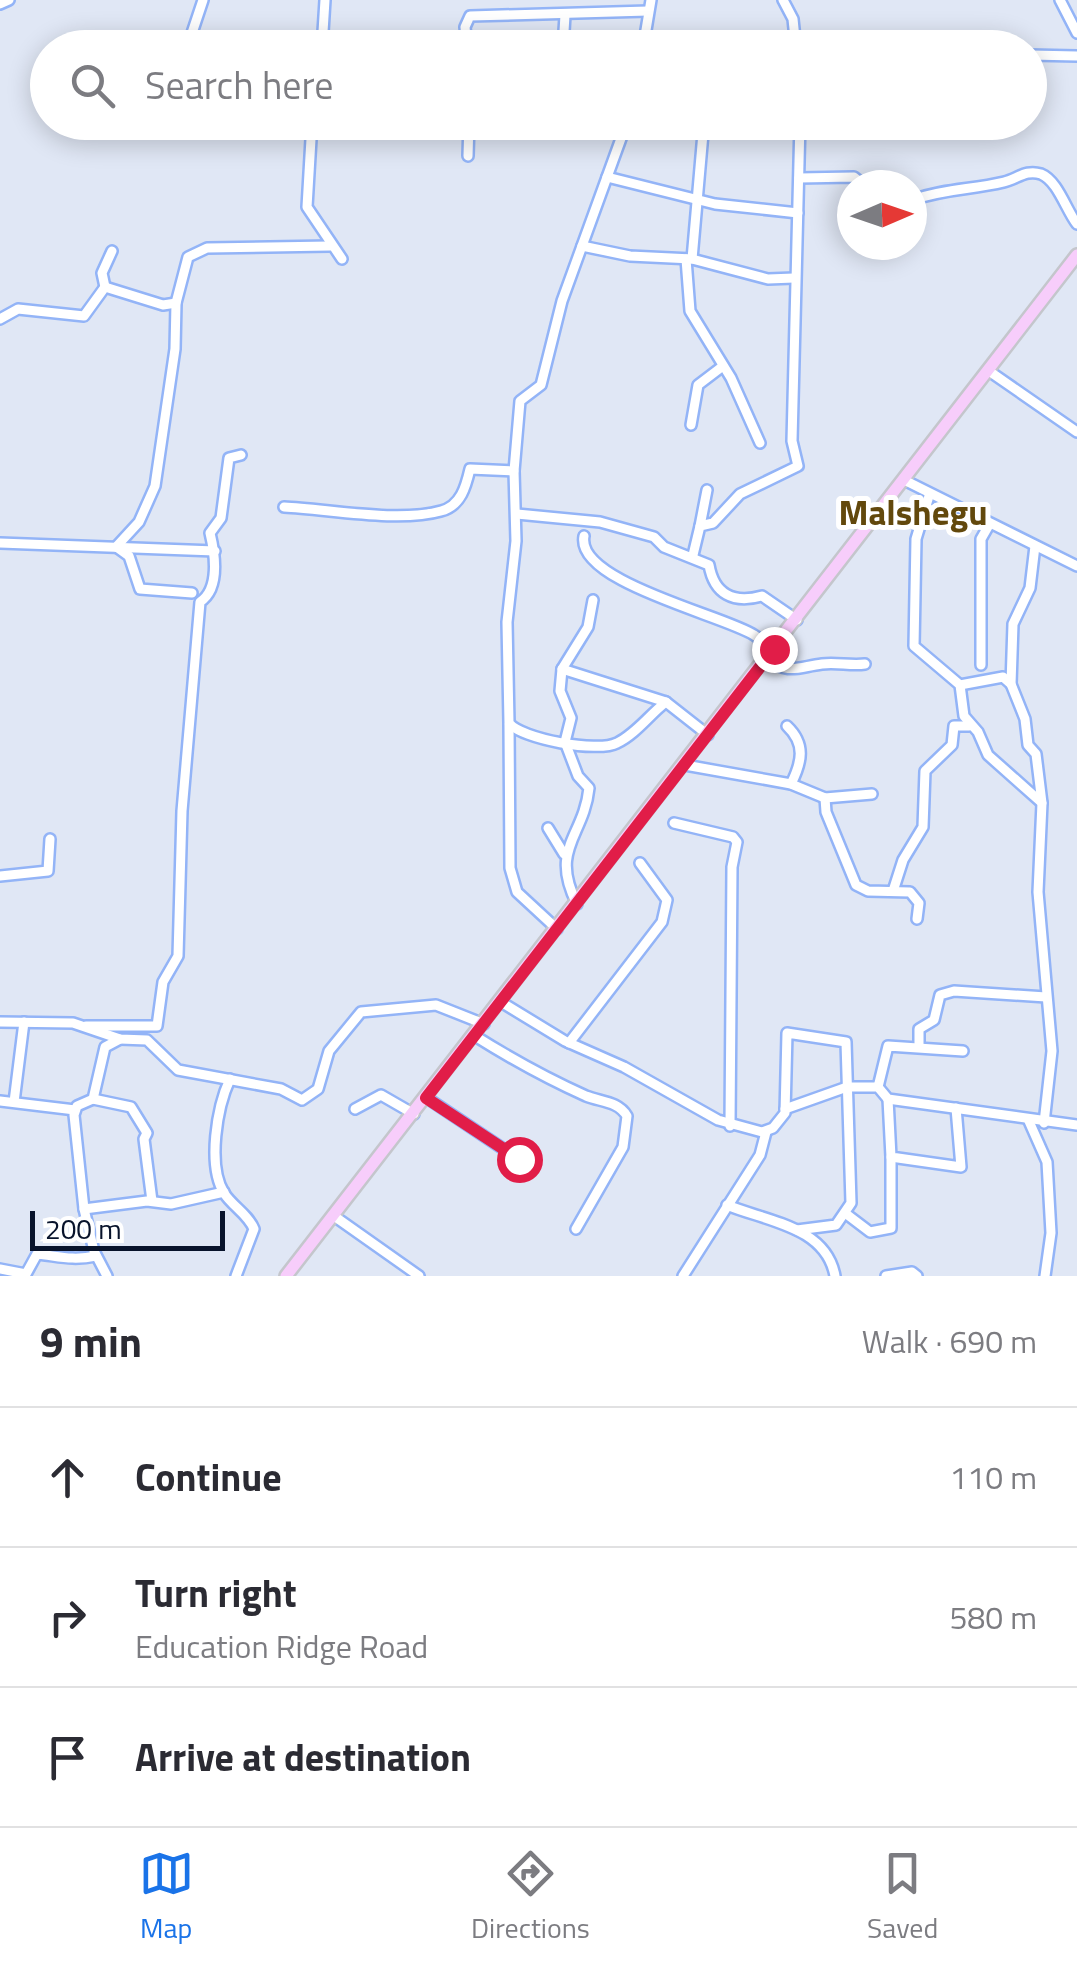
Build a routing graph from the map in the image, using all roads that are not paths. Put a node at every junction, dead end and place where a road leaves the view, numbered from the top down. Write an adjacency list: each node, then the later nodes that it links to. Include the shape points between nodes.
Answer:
1 (9, 0): 7 (street)
2 (203, 0): 10 (street)
3 (325, 0): 11 (street)
4 (651, 0): 8 (street)
5 (783, 0): 15 (street)
6 (1060, 0): 16 (street)
7 (0, 4)
8 (648, 12): 9 (street); 14 (street)
9 (565, 15): 12 (street, via 470,16); 13 (street)
10 (193, 30)
11 (323, 30)
12 (465, 30)
13 (564, 30)
14 (646, 30)
15 (795, 30)
16 (1077, 33)
17 (1047, 55): 18 (street)
18 (1077, 56)
19 (310, 140): 32 (street, via 306,206)
20 (469, 140): 24 (street)
21 (620, 140): 25 (street)
22 (703, 140): 29 (street)
23 (800, 140): 27 (street)
24 (468, 156)
25 (607, 177): 29 (street); 33 (street)
26 (837, 177): 27 (street)
27 (799, 178): 30 (street)
28 (927, 195): 31 (street, via 1042,174)
29 (699, 200): 30 (street); 36 (street)
30 (798, 213): 38 (street)
31 (1077, 224)
32 (330, 246): 37 (street); 40 (street, via 197,250 183,270)
33 (582, 246): 36 (street); 50 (street, via 541,384 520,401)
34 (112, 252): 39 (street, via 102,273)
35 (1077, 256): 45 (main road)
36 (689, 258): 38 (street, via 747,275); 44 (street, via 690,311)
37 (342, 259)
38 (794, 278): 57 (street, via 792,441 798,466 740,494 713,523)
39 (105, 287): 41 (street); 42 (street, via 84,316 18,309)
40 (176, 303): 41 (street); 43 (street)
41 (163, 306): 43 (street)
42 (0, 319)
43 (176, 319): 61 (street, via 155,486 139,522)
44 (724, 366): 46 (street, via 698,385); 48 (street)
45 (989, 371): 47 (street); 51 (main road)
46 (692, 425)
47 (1077, 432)
48 (760, 443)
49 (241, 455): 62 (street, via 229,458 221,518 210,533)
50 (514, 471): 54 (street, via 470,468 464,494 442,511); 55 (street)
51 (904, 480): 53 (street); 67 (main road)
52 (707, 490): 57 (street)
53 (929, 496): 56 (street); 73 (street, via 916,539 914,646)
54 (284, 506)
55 (517, 514): 63 (street, via 600,522); 75 (street, via 507,622)
56 (989, 524): 60 (street); 70 (street, via 981,539)
57 (700, 526): 63 (street)
58 (584, 536): 68 (street, via 587,550 638,591 753,634)
59 (0, 543): 61 (street)
60 (1035, 546): 64 (street); 72 (street, via 1030,588 1013,624)
61 (116, 547): 62 (street); 65 (street, via 129,556 140,589)
62 (214, 552): 100 (street, via 195,642 178,956 163,982 156,1026)
63 (693, 555): 67 (street, via 708,564 724,594 737,600 762,596)
64 (1077, 566)
65 (192, 594)
66 (593, 600): 71 (street, via 583,638)
67 (797, 620): 68 (main road)
68 (769, 655): 69 (street, via 780,668 802,672 821,664); 78 (main road)
69 (865, 664)
70 (981, 665)
71 (562, 669): 74 (street); 79 (street, via 560,691 571,718)
72 (1011, 684): 73 (street, via 1003,677); 84 (street, via 1036,754)
73 (960, 685): 77 (street)
74 (666, 702): 78 (street); 79 (street, via 616,744)
75 (510, 722): 79 (street, via 522,733); 94 (street, via 510,868 517,892)
76 (787, 726): 81 (street, via 802,756)
77 (969, 726): 84 (street, via 999,768); 91 (street, via 954,726 952,745 925,771 923,827)
78 (708, 735): 80 (main road)
79 (565, 742): 88 (street, via 589,793)
80 (685, 765): 81 (street); 92 (main road)
81 (791, 784): 83 (street)
82 (872, 794): 83 (street)
83 (825, 798): 91 (street, via 856,885 868,891)
84 (1042, 803): 95 (street, via 1038,892)
85 (674, 823): 122 (street, via 737,842)
86 (548, 828): 88 (street)
87 (50, 839): 90 (street, via 48,871)
88 (564, 854): 92 (street)
89 (640, 863): 103 (street, via 667,900 662,922)
90 (0, 876)
91 (894, 888): 93 (street, via 917,897)
92 (576, 904): 94 (main road)
93 (917, 919)
94 (557, 929): 96 (main road)
95 (1046, 997): 104 (street, via 940,995 934,1020 920,1029); 120 (street, via 1052,1050)
96 (501, 1002): 99 (main road); 103 (street)
97 (0, 1022): 98 (street)
98 (24, 1022): 100 (street); 113 (street)
99 (484, 1024): 101 (main road); 106 (street, via 436,1004 361,1012 328,1051 324,1079 310,1097 296,1099 281,1089)
100 (86, 1026): 102 (street)
101 (475, 1036): 110 (main road); 132 (street, via 616,1104 627,1116 623,1147)
102 (120, 1039): 106 (street, via 152,1042 178,1070); 109 (street, via 105,1046)
103 (570, 1043): 122 (street)
104 (919, 1046): 105 (street); 107 (street, via 884,1049)
105 (963, 1051)
106 (230, 1079): 126 (street, via 213,1148)
107 (878, 1087): 108 (street); 111 (street)
108 (847, 1088): 116 (street); 116 (street, via 846,1042 786,1033); 130 (street, via 854,1194)
109 (92, 1098): 117 (street); 127 (street, via 131,1108 146,1129)
110 (426, 1098): 118 (main road); 125 (street)
111 (888, 1099): 114 (street); 124 (street)
112 (0, 1101): 113 (street)
113 (14, 1102): 117 (street)
114 (956, 1108): 119 (street); 124 (street, via 961,1167)
115 (355, 1109): 118 (street, via 387,1096)
116 (785, 1109): 123 (street)
117 (74, 1110): 129 (street)
118 (414, 1114): 131 (main road)
119 (1028, 1119): 120 (street); 145 (street, via 1047,1162 1051,1232)
120 (1044, 1123): 121 (street)
121 (1077, 1125)
122 (730, 1126): 123 (street)
123 (766, 1132): 128 (street, via 760,1156)
124 (891, 1158): 130 (street, via 891,1228 870,1232)
125 (529, 1166)
126 (224, 1192): 127 (street, via 171,1204); 138 (street, via 254,1229)
127 (152, 1201): 129 (street)
128 (727, 1205): 133 (street); 141 (street)
129 (84, 1209): 134 (street)
130 (846, 1214): 133 (street, via 836,1224)
131 (334, 1216): 139 (main road); 140 (street)
132 (576, 1229)
133 (797, 1230): 142 (street, via 830,1258)
134 (96, 1256): 136 (street, via 64,1261 37,1254); 137 (street)
135 (0, 1269): 136 (street)
136 (27, 1275)
137 (107, 1276)
138 (236, 1276)
139 (286, 1276)
140 (418, 1276)
141 (683, 1276)
142 (836, 1276)
143 (886, 1276): 144 (street)
144 (917, 1276)
145 (1045, 1276)

